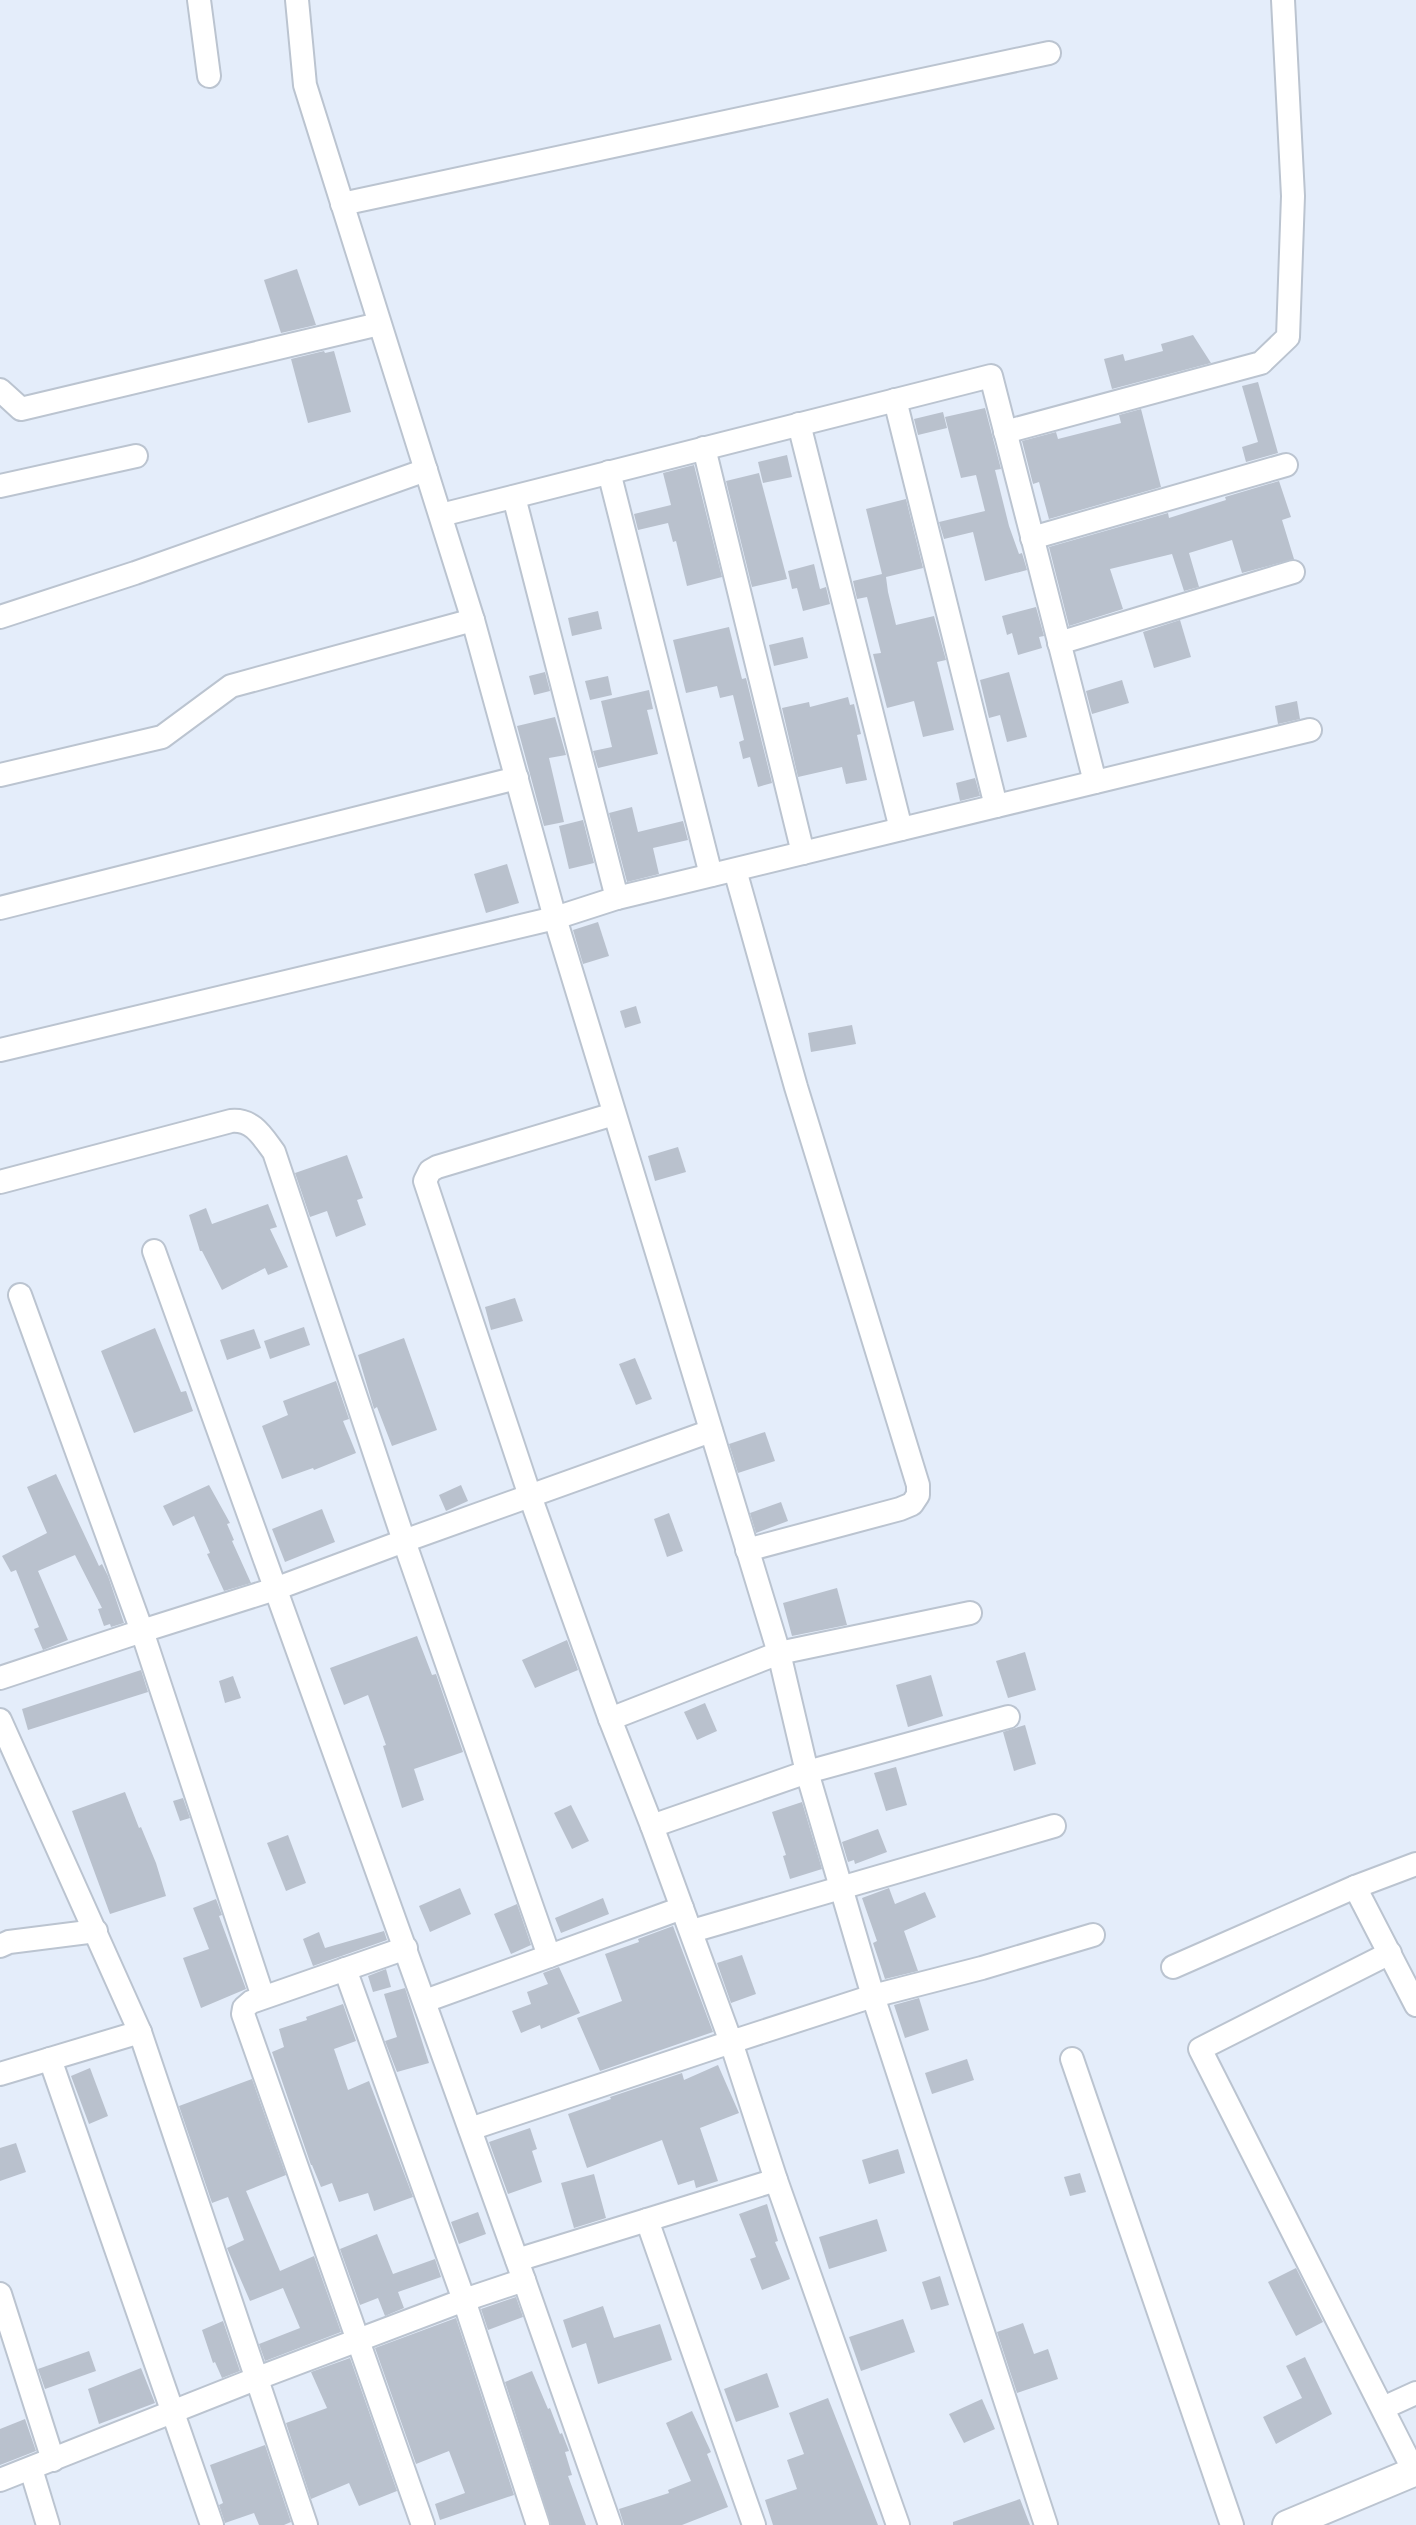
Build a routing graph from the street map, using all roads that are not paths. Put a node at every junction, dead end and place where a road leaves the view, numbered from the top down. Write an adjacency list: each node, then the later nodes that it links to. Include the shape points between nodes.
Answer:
1 (199, 0): 5 (street)
2 (297, 0): 6 (street, via 305,84)
3 (1283, 0): 11 (street, via 1293,196 1288,337 1261,363)
4 (1049, 53): 6 (street)
5 (209, 76)
6 (342, 204): 7 (street)
7 (379, 324): 8 (street, via 21,409); 15 (street)
8 (0, 390)
9 (895, 400): 10 (street); 11 (street, via 991,376); 29 (street)
10 (800, 424): 12 (street); 30 (street)
11 (1005, 432): 20 (street)
12 (704, 448): 16 (street); 31 (street)
13 (136, 456): 17 (street)
14 (1286, 465): 20 (street)
15 (426, 470): 19 (street); 22 (street)
16 (609, 472): 18 (street); 33 (street)
17 (0, 486)
18 (514, 496): 19 (street); 34 (street)
19 (441, 515): 23 (street)
20 (1032, 538): 24 (street)
21 (1293, 572): 24 (street)
22 (0, 617)
23 (473, 620): 26 (street, via 231,686 162,737); 27 (street)
24 (1059, 643): 28 (street)
25 (1310, 730): 28 (street)
26 (0, 775)
27 (517, 778): 35 (street); 36 (street)
28 (1095, 782): 29 (street)
29 (996, 806): 30 (street)
30 (901, 829): 31 (street)
31 (803, 853): 32 (street)
32 (735, 870): 33 (street); 45 (street, via 796,1087 918,1485 918,1495 912,1504 900,1509)
33 (711, 875): 34 (street)
34 (617, 898): 36 (street)
35 (0, 909)
36 (555, 918): 37 (street); 38 (street)
37 (0, 1050)
38 (614, 1114): 42 (street); 43 (street, via 437,1167 426,1175 426,1187)
39 (0, 1182): 44 (street, via 231,1121 243,1120 254,1126 274,1152)
40 (154, 1251): 46 (street)
41 (20, 1295): 48 (street)
42 (711, 1431): 43 (street); 45 (street)
43 (530, 1496): 44 (street); 52 (street)
44 (404, 1540): 46 (street); 67 (street)
45 (747, 1550): 49 (street)
46 (275, 1589): 48 (street); 65 (street)
47 (970, 1612): 49 (street)
48 (142, 1630): 50 (street); 71 (street)
49 (779, 1653): 52 (street); 54 (street)
50 (0, 1678)
51 (1008, 1718): 54 (street)
52 (610, 1719): 55 (street)
53 (0, 1720): 61 (street)
54 (807, 1772): 55 (street); 58 (street)
55 (652, 1826): 60 (street)
56 (1053, 1826): 58 (street)
57 (1416, 1864): 59 (street)
58 (840, 1887): 62 (street); 70 (street)
59 (1355, 1887): 66 (street); 68 (street)
60 (682, 1908): 62 (street); 67 (street)
61 (96, 1931): 64 (street); 74 (street)
62 (692, 1931): 75 (street)
63 (1093, 1935): 70 (street)
64 (0, 1946)
65 (406, 1948): 69 (street); 72 (street)
66 (1390, 1953): 73 (street); 88 (street, via 1200,2049)
67 (549, 1956): 72 (street)
68 (1173, 1967)
69 (345, 1969): 71 (street); 84 (street)
70 (873, 1996): 75 (street); 103 (street)
71 (263, 1997): 85 (street, via 244,2008 244,2020)
72 (425, 2001): 79 (street)
73 (1416, 2005)
74 (140, 2032): 76 (street); 86 (street)
75 (731, 2042): 79 (street); 80 (street)
76 (50, 2059): 78 (street); 89 (street)
77 (1072, 2060): 104 (street)
78 (0, 2074)
79 (470, 2129): 82 (street)
80 (776, 2180): 81 (street); 102 (street)
81 (647, 2220): 82 (street); 101 (street)
82 (520, 2270): 84 (street); 100 (street)
83 (0, 2295): 90 (street)
84 (464, 2300): 85 (street); 99 (street)
85 (358, 2339): 86 (street); 98 (street)
86 (258, 2378): 89 (street); 97 (street)
87 (1416, 2393): 88 (street)
88 (1383, 2408): 92 (street)
89 (173, 2412): 90 (street); 96 (street)
90 (53, 2460): 91 (street)
91 (31, 2469): 93 (street); 95 (street)
92 (1415, 2471): 94 (street)
93 (0, 2480)
94 (1328, 2517): 105 (street)
95 (48, 2525)
96 (212, 2525)
97 (306, 2525)
98 (423, 2525)
99 (538, 2525)
100 (610, 2525)
101 (754, 2525)
102 (898, 2525)
103 (1046, 2525)
104 (1233, 2525)
105 (1287, 2525)

